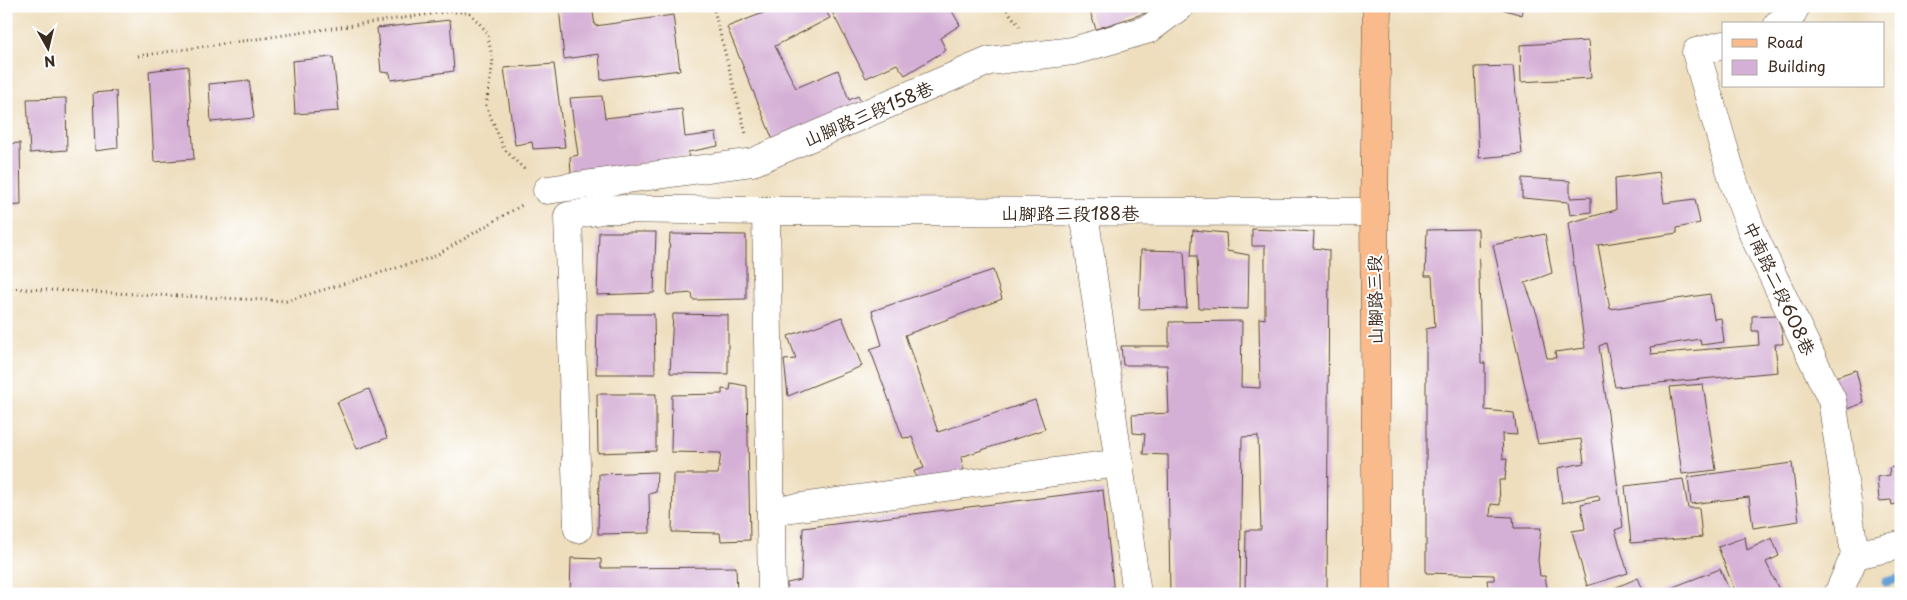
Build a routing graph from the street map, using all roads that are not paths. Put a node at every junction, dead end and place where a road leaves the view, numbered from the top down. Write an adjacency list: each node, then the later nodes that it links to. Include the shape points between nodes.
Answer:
1 (1180, 6): 6 (lane, 山腳路三段158巷, via 1149,29 1073,51 989,61 753,162)
2 (1376, 6): 9 (main road, 山腳路三段)
3 (1796, 6): 4 (lane, via 1790,18)
4 (1782, 22)
5 (1722, 45): 14 (lane, 中南路二段608巷, via 1696,52 1734,183 1753,234 1832,400)
6 (547, 190)
7 (766, 211): 8 (lane, 山腳路三段188巷); 11 (lane); 12 (lane, 山腳路三段188巷, via 607,209 568,216)
8 (1084, 212): 9 (lane, 山腳路三段188巷); 10 (lane)
9 (1374, 212): 17 (main road, 山腳路三段)
10 (1119, 463): 11 (lane); 16 (lane)
11 (771, 511): 15 (lane)
12 (578, 529)
13 (1901, 545): 14 (lane)
14 (1855, 555): 18 (lane)
15 (772, 594)
16 (1137, 594)
17 (1377, 594)
18 (1838, 594)

